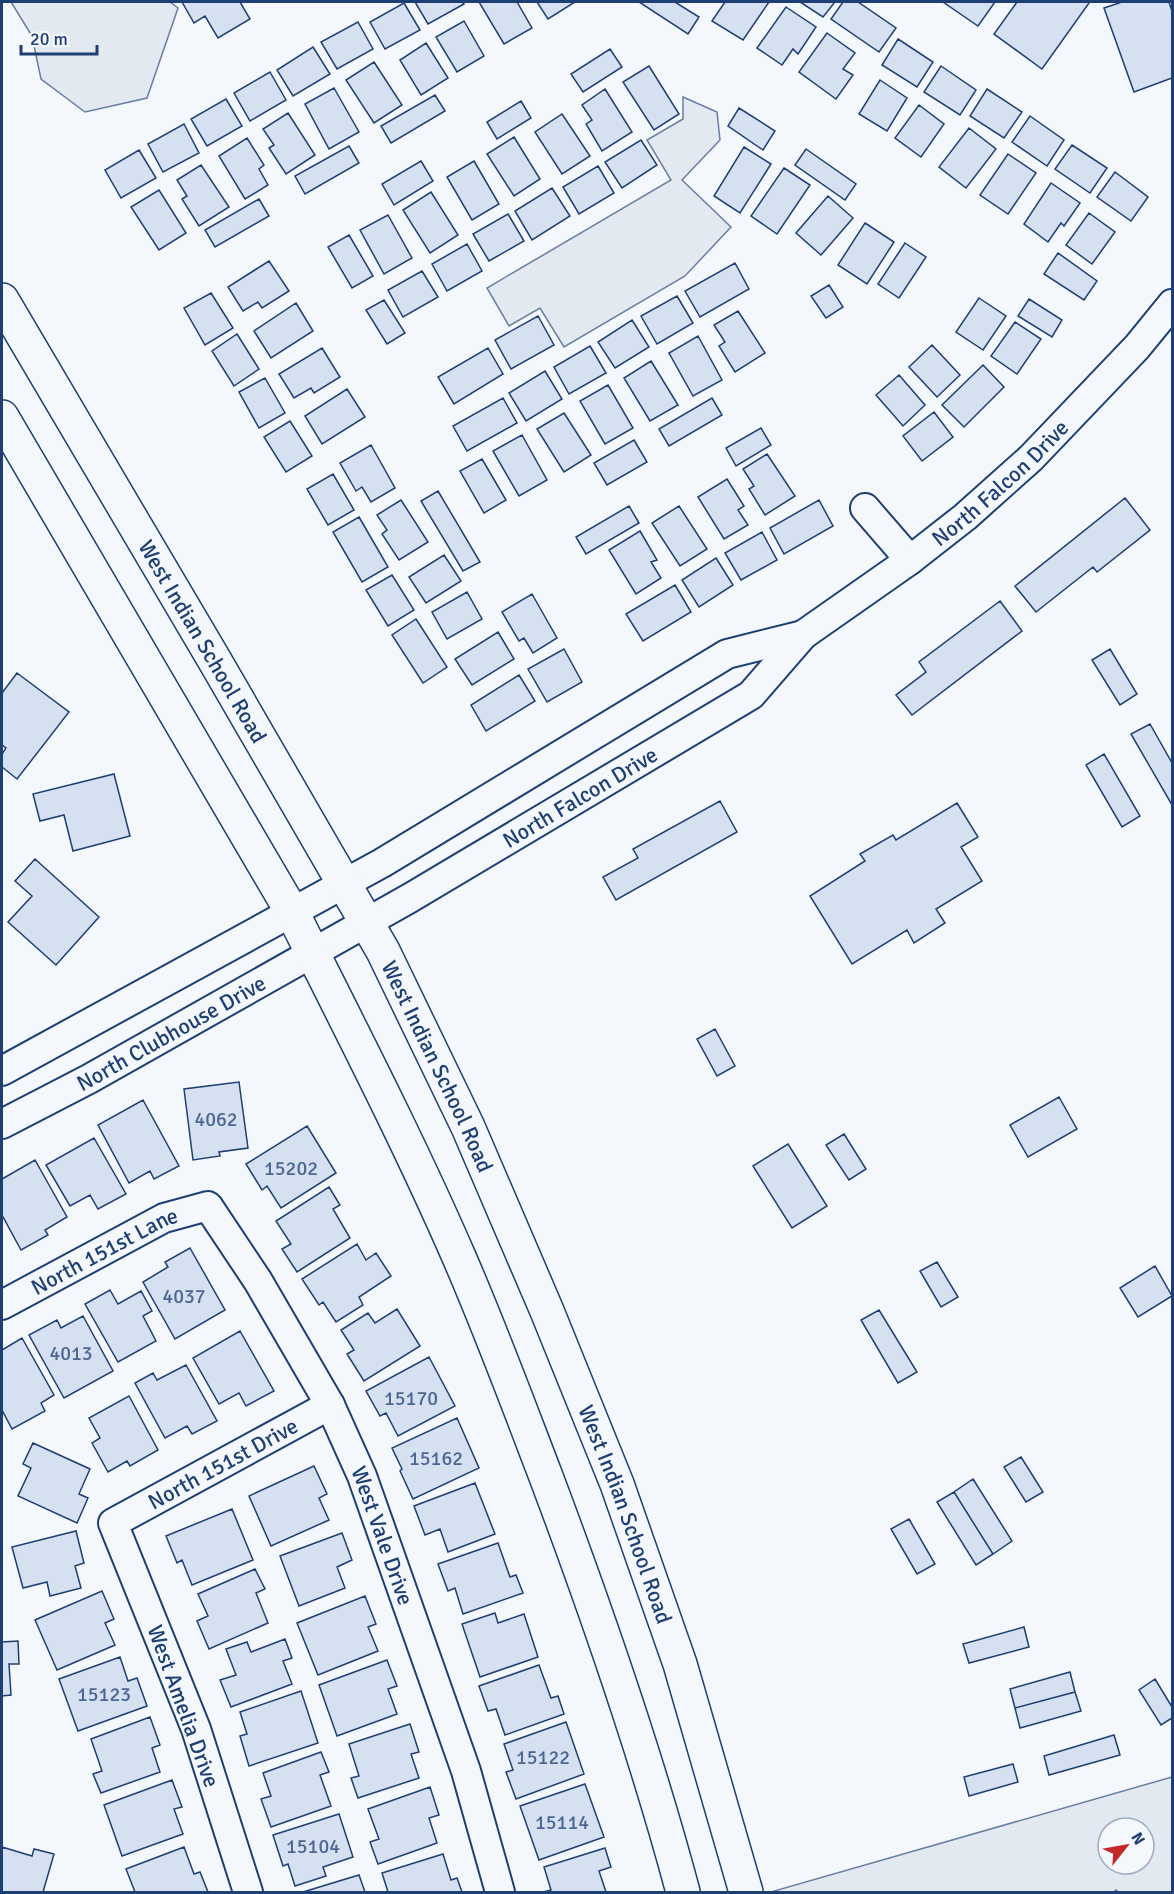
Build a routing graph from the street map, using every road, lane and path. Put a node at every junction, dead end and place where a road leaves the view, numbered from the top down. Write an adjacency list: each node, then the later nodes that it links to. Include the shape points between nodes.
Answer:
1 (2, 300): 7 (main road, West Indian School Road)
2 (1173, 304): 5 (street, North Falcon Drive, via 1031,458)
3 (2, 417): 7 (main road, West Indian School Road)
4 (865, 508): 5 (street)
5 (910, 560): 6 (street, North Falcon Drive)
6 (803, 634): 7 (street, North Falcon Drive, via 727,654); 8 (street, North Falcon Drive, via 751,695)
7 (318, 898): 8 (main road, West Indian School Road); 8 (main road, West Indian School Road); 9 (street, North Clubhouse Drive)
8 (340, 938): 10 (street, North Clubhouse Drive); 19 (main road, West Indian School Road, via 333,992 449,1234 518,1402 612,1656); 20 (main road, West Indian School Road, via 383,951 468,1127 547,1311 617,1484 680,1664)
9 (104, 1017): 10 (street); 11 (street, North Clubhouse Drive)
10 (126, 1057): 12 (street, North Clubhouse Drive)
11 (2, 1071)
12 (2, 1124)
13 (208, 1206): 14 (street, North 151st Lane, via 164,1218); 15 (street, West Vale Drive, via 258,1281)
14 (2, 1302)
15 (330, 1405): 16 (street, North 151st Drive); 18 (street, West Vale Drive, via 362,1476 462,1760)
16 (113, 1523): 17 (street, West Amelia Drive, via 196,1729)
17 (248, 1893)
18 (500, 1893)
19 (683, 1893)
20 (746, 1893)

